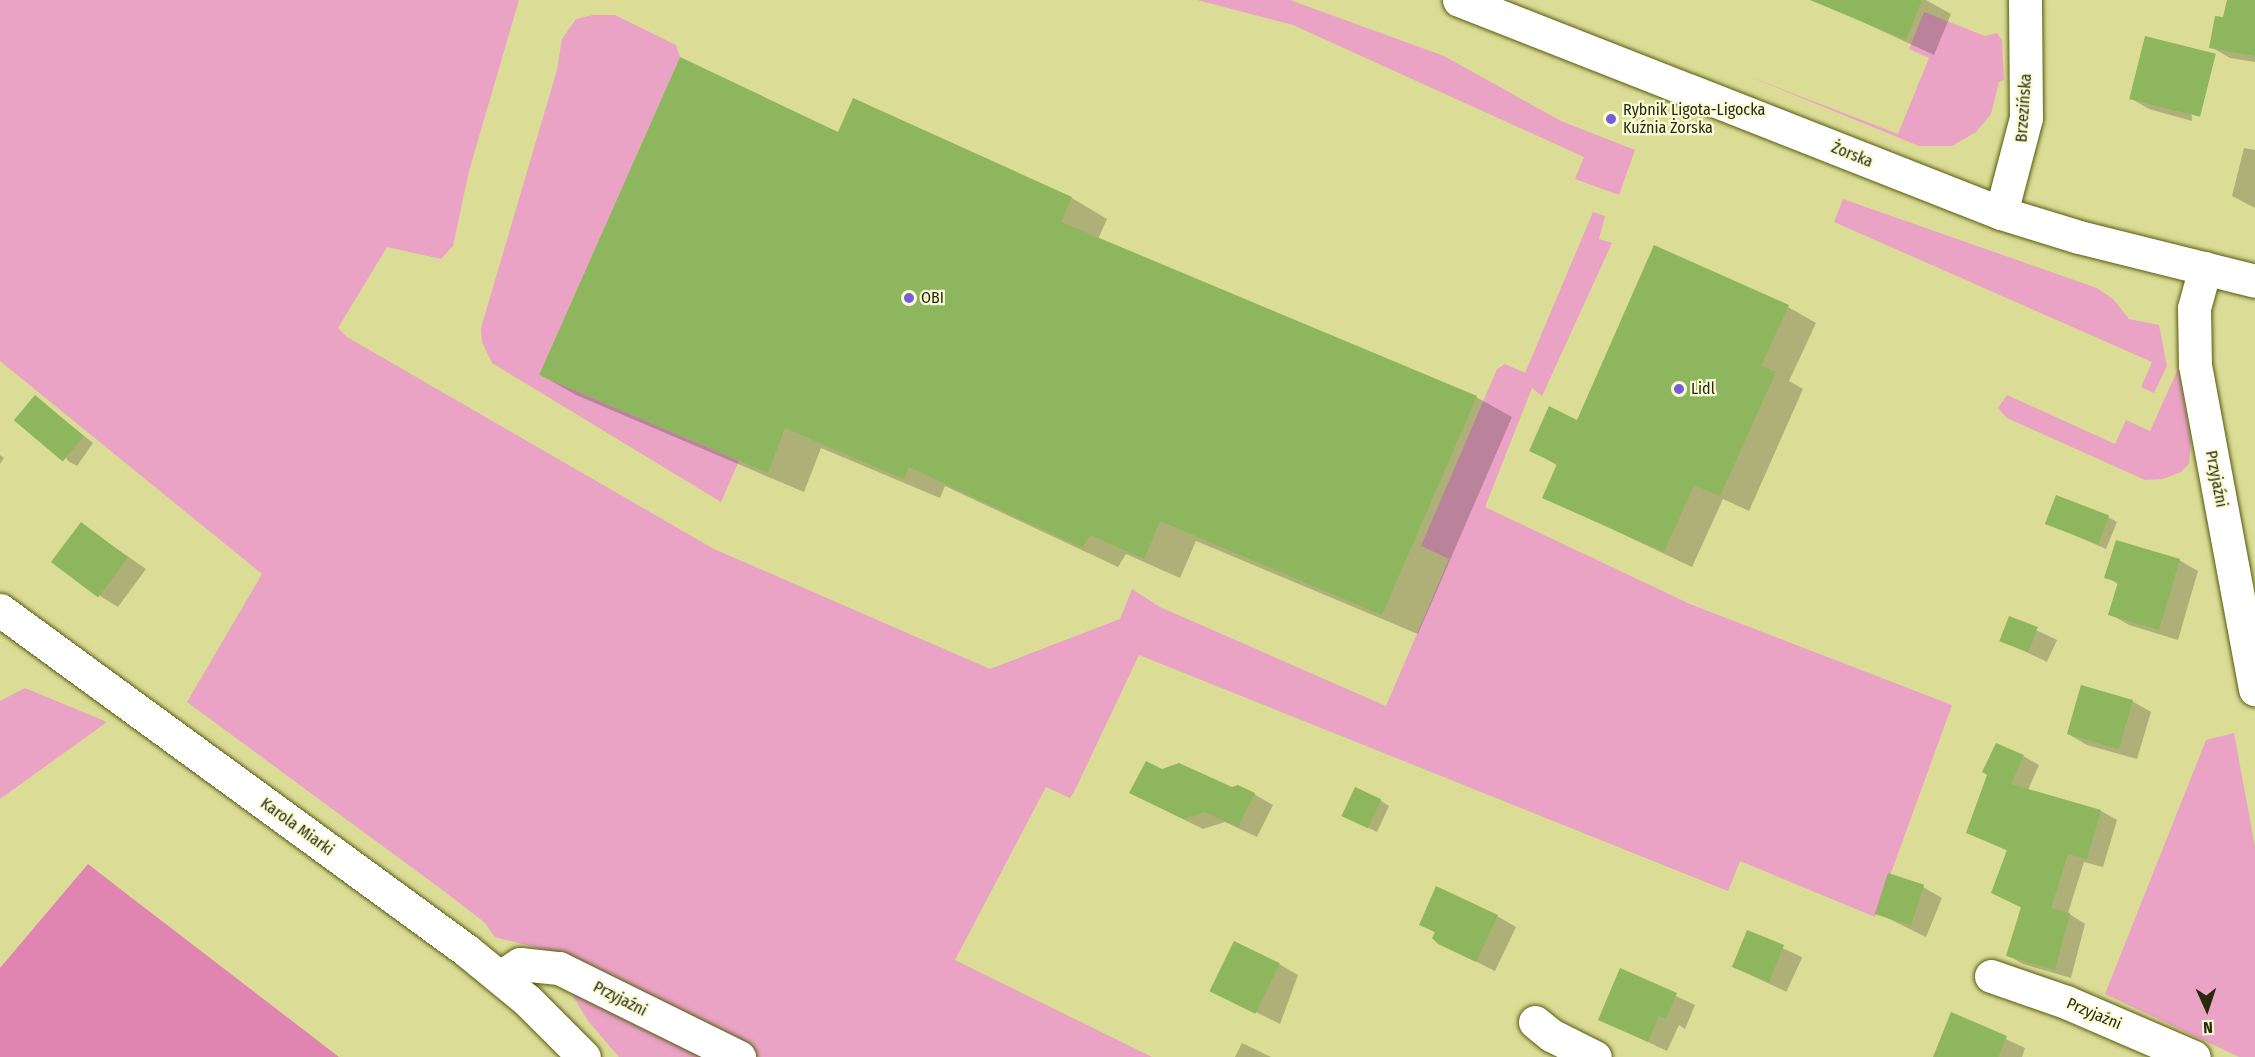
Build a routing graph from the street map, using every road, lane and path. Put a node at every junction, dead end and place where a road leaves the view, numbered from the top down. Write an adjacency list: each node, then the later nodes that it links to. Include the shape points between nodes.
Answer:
1 (1459, 0): 3 (street, Żorska)
2 (2025, 0): 3 (street, Brzezińska, via 2026,118)
3 (2001, 213): 4 (street, Żorska)
4 (2205, 268): 5 (street, Żorska); 7 (street, Przyjaźni, via 2193,322 2195,365)
5 (2255, 281)
6 (0, 610): 9 (street, Karola Miarki)
7 (2255, 689)
8 (1991, 976): 14 (street, Przyjaźni, via 2066,1002)
9 (500, 977): 11 (street, Karola Miarki); 12 (street, Przyjaźni, via 515,965 526,963 559,968)
10 (1534, 1022): 13 (street)
11 (584, 1057)
12 (739, 1057)
13 (1595, 1057)
14 (2194, 1057)

